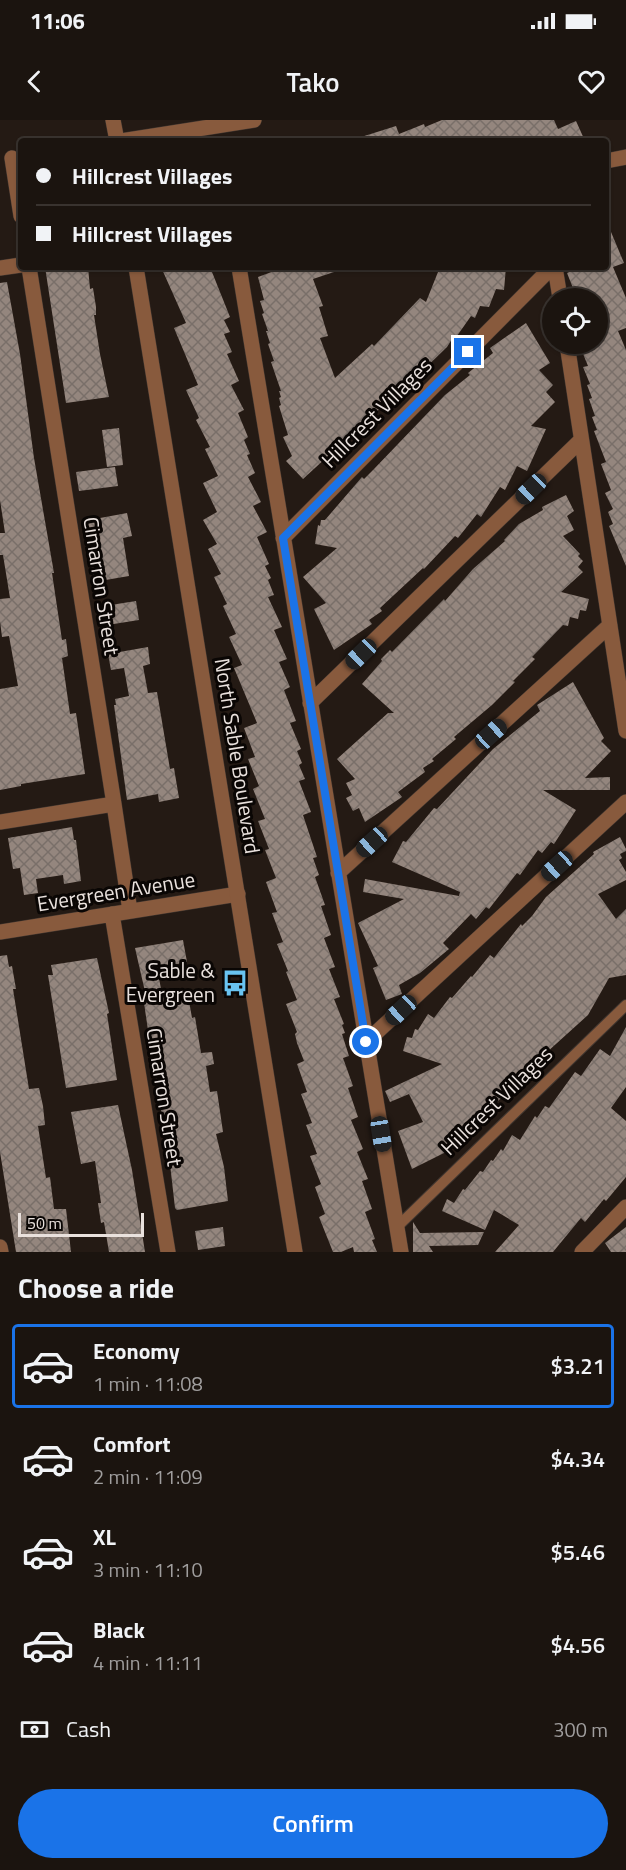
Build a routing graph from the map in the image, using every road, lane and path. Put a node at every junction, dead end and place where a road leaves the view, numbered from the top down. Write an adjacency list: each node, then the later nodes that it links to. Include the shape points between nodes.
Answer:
1 (113, 120): 3 (street)
2 (254, 120): 4 (street)
3 (116, 138)
4 (140, 138)
5 (626, 157): 7 (street)
6 (11, 158): 8 (street)
7 (609, 160)
8 (18, 199)
9 (18, 265): 10 (street)
10 (0, 268)
11 (29, 270): 24 (street, Cimarron Street)
12 (136, 270): 27 (street, North Sable Boulevard)
13 (238, 270): 19 (street)
14 (551, 270): 19 (street, Hillcrest Villages)
15 (555, 270): 16 (street, Hillcrest Villages)
16 (558, 288)
17 (569, 354): 18 (street)
18 (582, 440): 20 (street); 21 (street)
19 (283, 538): 21 (street)
20 (610, 626): 22 (street); 26 (street)
21 (310, 703): 26 (street)
22 (626, 731)
23 (626, 802): 32 (street)
24 (114, 804): 25 (street); 28 (street, Cimarron Street)
25 (0, 822)
26 (338, 873): 32 (street)
27 (238, 894): 28 (street, Evergreen Avenue); 38 (street, North Sable Boulevard)
28 (130, 911): 29 (street, Evergreen Avenue)
29 (112, 914): 30 (street, Evergreen Avenue); 37 (street, Cimarron Street)
30 (0, 932)
31 (626, 1005): 34 (lane, Hillcrest Villages)
32 (366, 1042): 34 (street)
33 (626, 1207): 40 (street)
34 (397, 1227): 39 (street)
35 (0, 1247): 36 (street)
36 (1, 1252)
37 (168, 1252)
38 (294, 1252)
39 (401, 1252)
40 (582, 1252)

